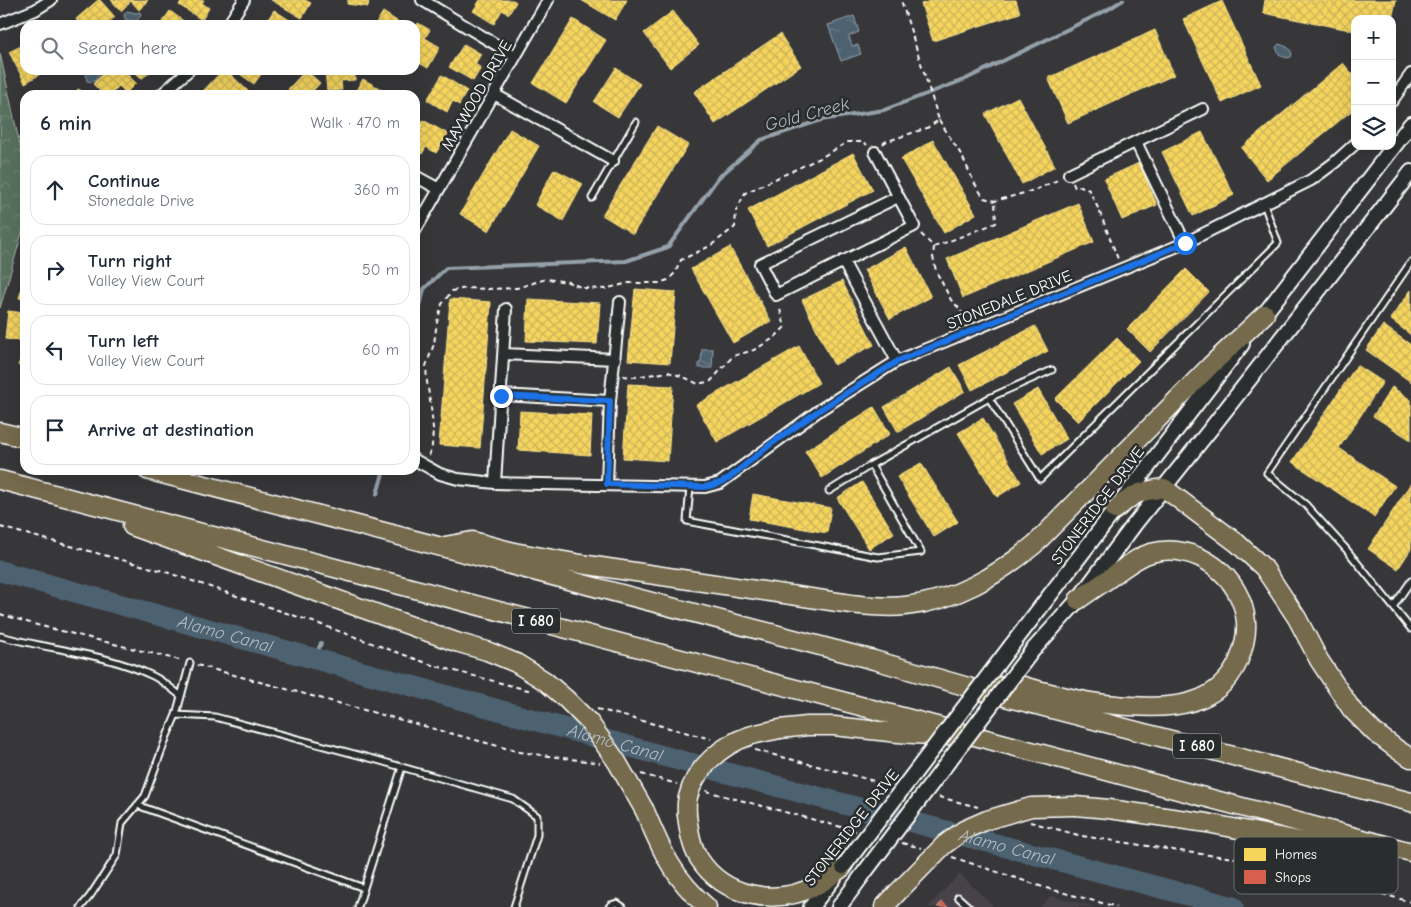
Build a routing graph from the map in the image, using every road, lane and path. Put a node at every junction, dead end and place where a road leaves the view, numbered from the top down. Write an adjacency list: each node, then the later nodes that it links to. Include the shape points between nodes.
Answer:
1 (51, 0): 7 (street)
2 (244, 0): 6 (street)
3 (422, 0): 8 (street)
4 (548, 0): 8 (street, MAYWOOD DRIVE)
5 (901, 0): 15 (path)
6 (231, 20)
7 (0, 24)
8 (516, 56): 12 (street, MAYWOOD DRIVE)
9 (1411, 74): 13 (street)
10 (183, 75): 11 (street)
11 (167, 90)
12 (494, 94): 21 (street); 25 (street, MAYWOOD DRIVE)
13 (1396, 95)
14 (1203, 110): 18 (street)
15 (939, 120): 20 (path, via 927,128 885,142); 28 (path, via 984,198)
16 (636, 122): 21 (lane)
17 (1411, 124): 40 (main road, STONERIDGE DRIVE)
18 (1136, 142): 23 (street); 32 (street)
19 (1351, 148): 29 (street, STONEDALE DRIVE, via 1311,180)
20 (875, 152): 26 (street); 54 (path, via 864,142 848,142 745,193 736,211 735,227 710,246 682,260 675,273 659,283 629,283 604,289 583,288 546,279 517,288 452,291 442,304 426,366 433,428)
21 (613, 161): 27 (lane)
22 (1411, 172): 60 (main road)
23 (1069, 174): 28 (path, via 1035,190); 36 (path, via 1074,188 1081,186 1089,190)
24 (420, 179): 25 (street)
25 (439, 189): 30 (street, MAYWOOD DRIVE)
26 (898, 197): 31 (street); 37 (street, via 760,264)
27 (592, 198)
28 (995, 201): 33 (path, via 996,223)
29 (1264, 204): 32 (street, STONEDALE DRIVE); 48 (lane, via 1278,243 1040,479)
30 (420, 222)
31 (914, 226): 33 (path); 34 (street)
32 (1185, 243): 36 (street, STONEDALE DRIVE)
33 (934, 247): 41 (path, via 936,271 944,289 960,308)
34 (843, 261): 37 (street); 44 (street)
35 (1411, 262): 68 (lane, via 1267,473 1306,505)
36 (1122, 269): 41 (street, STONEDALE DRIVE)
37 (776, 295): 46 (path, via 785,327 754,350 733,356 711,381 698,384 668,372 635,377)
38 (620, 302): 43 (street)
39 (506, 308): 42 (street)
40 (1265, 314): 63 (main road, STONERIDGE DRIVE); 65 (highway, via 1035,544 987,579 932,601 904,606 850,604 582,564 514,552 472,540)
41 (972, 331): 44 (street, STONEDALE DRIVE)
42 (504, 354): 43 (street); 47 (street)
43 (614, 359): 46 (street)
44 (898, 361): 59 (street, STONEDALE DRIVE, via 821,409 720,483)
45 (1052, 370): 48 (lane)
46 (613, 376): 49 (street)
47 (501, 396): 49 (street); 57 (street)
48 (989, 398): 53 (lane)
49 (610, 401): 58 (street)
50 (0, 432): 51 (highway)
51 (20, 437)
52 (420, 463): 54 (street, STONEDALE DRIVE)
53 (871, 465): 59 (lane, via 921,552 878,557 687,521); 61 (lane)
54 (426, 467): 57 (street, STONEDALE DRIVE, via 458,479)
55 (166, 475): 65 (highway, I 680)
56 (0, 480): 62 (highway, I 680)
57 (495, 483): 58 (street, STONEDALE DRIVE)
58 (607, 484): 59 (street, STONEDALE DRIVE)
59 (690, 486)
60 (1164, 488): 63 (highway, via 1132,495); 67 (main road); 81 (highway, via 1237,543 1264,568 1352,710 1374,732)
61 (829, 491)
62 (87, 503): 78 (highway, I 680); 114 (highway, bridge, via 124,523 516,663 545,681 589,722 645,811 673,870)
63 (1114, 510): 104 (main road, STONERIDGE DRIVE, bridge)
64 (0, 527): 74 (path, via 163,571 432,664)
65 (440, 547): 73 (highway, I 680)
66 (1411, 581): 68 (lane)
67 (1078, 600): 73 (highway, via 1132,561 1151,553 1191,554 1219,570 1241,601 1246,622 1238,663 1210,694 1176,706 1150,708 1083,701 1013,684); 116 (main road, bridge, via 1032,651)
68 (1393, 607): 70 (lane)
69 (0, 614): 72 (path)
70 (1411, 629)
71 (0, 636): 75 (lane, via 119,663 154,677)
72 (190, 663): 75 (lane); 82 (path, via 520,752)
73 (982, 691): 89 (highway, I 680)
74 (535, 692)
75 (181, 696): 77 (lane)
76 (593, 708): 79 (path)
77 (176, 715): 83 (lane, via 215,717); 90 (lane, via 145,796)
78 (986, 738): 94 (highway, I 680); 104 (highway, bridge, via 807,726 749,736 724,748 707,762 688,797 687,816 690,837 698,857 711,874 744,894 780,897 818,885)
79 (718, 740)
80 (754, 750): 85 (path)
81 (1411, 758)
82 (603, 764)
83 (402, 767): 105 (lane); 111 (lane, via 513,799 537,816 537,835)
84 (638, 773): 86 (path)
85 (890, 785)
86 (684, 786)
87 (703, 790): 93 (path)
88 (934, 796): 91 (path)
89 (1411, 802)
90 (137, 806): 105 (lane); 109 (lane, via 122,822 117,855)
91 (982, 808)
92 (1026, 821): 103 (path, via 1082,836)
93 (856, 831)
94 (1338, 832): 96 (highway, bridge); 97 (highway, I 680)
95 (1279, 837): 117 (highway, bridge, via 1109,809 1031,807 964,830 944,845)
96 (1325, 837)
97 (1356, 837)
98 (902, 843): 99 (path)
99 (920, 848)
100 (1398, 848): 101 (highway, I 680)
101 (1411, 852)
102 (948, 856): 119 (path)
103 (1234, 858)
104 (843, 867): 115 (main road, STONERIDGE DRIVE)
105 (364, 888): 110 (lane)
106 (1382, 894): 108 (path)
107 (958, 897): 118 (lane)
108 (1411, 902)
109 (81, 907)
110 (358, 907)
111 (514, 907)
112 (609, 907): 113 (lane, via 617,903)
113 (623, 907)
114 (707, 907)
115 (811, 907)
116 (838, 907)
117 (884, 907)
118 (969, 907)
119 (1117, 907)

